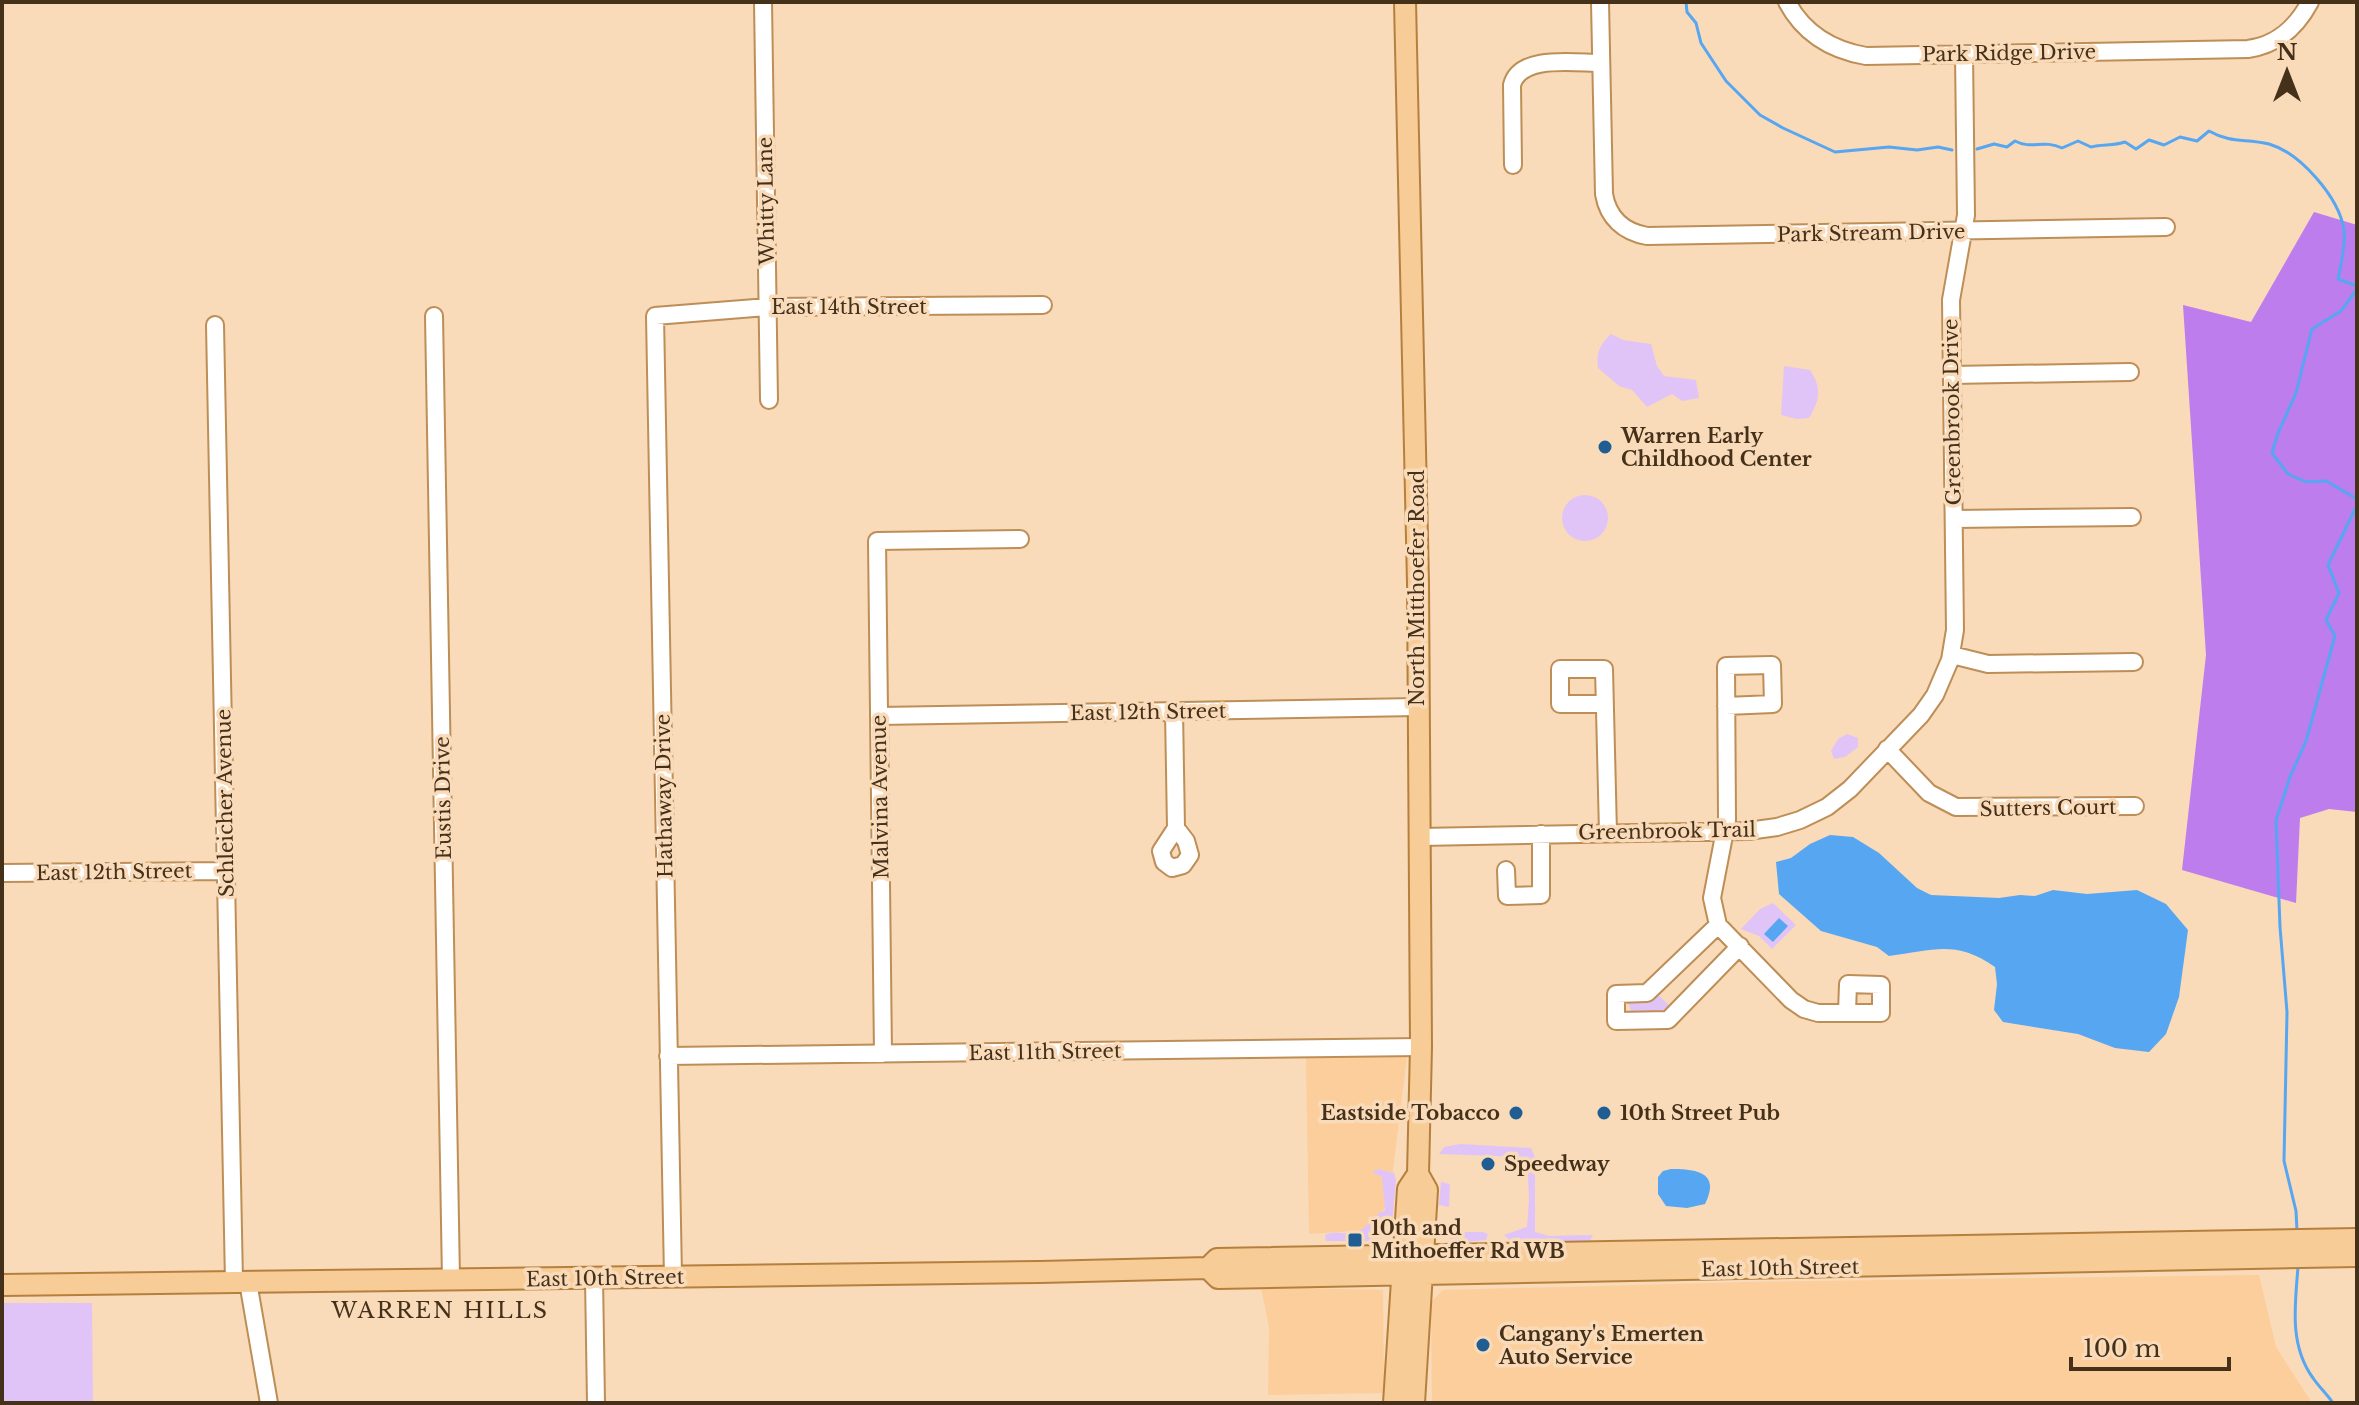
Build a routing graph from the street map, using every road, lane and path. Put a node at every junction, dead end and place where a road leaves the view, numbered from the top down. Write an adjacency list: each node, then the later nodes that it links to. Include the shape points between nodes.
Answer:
1 (763, 2): 12 (street, Whitty Lane)
2 (1405, 2): 26 (main road, North Mitthoefer Road)
3 (1600, 2): 7 (street)
4 (1787, 2): 6 (street, Park Ridge Drive, via 1804,27 1842,51 1866,56)
5 (2310, 2): 6 (street, Park Ridge Drive, via 2285,34 2253,48)
6 (1964, 54): 10 (street, Greenbrook Drive)
7 (1601, 63): 8 (street, via 1533,64 1517,73 1512,85); 10 (street, Park Stream Drive, via 1606,204 1620,225 1633,233)
8 (1513, 165)
9 (2166, 227): 10 (street, Park Stream Drive)
10 (1964, 231): 17 (street, Greenbrook Drive, via 1951,291)
11 (1043, 305): 12 (street, East 14th Street)
12 (767, 307): 14 (street, East 14th Street); 18 (street, Whitty Lane)
13 (434, 316): 51 (street, Eustis Drive)
14 (655, 316): 44 (street, Hathaway Drive)
15 (215, 325): 37 (street, Schleicher Avenue)
16 (2130, 372): 17 (street)
17 (1952, 375): 20 (street, Greenbrook Drive)
18 (769, 400)
19 (2132, 517): 20 (street)
20 (1954, 519): 22 (street, Greenbrook Drive)
21 (1020, 539): 28 (street, Malvina Avenue, via 877,541)
22 (1952, 655): 23 (street, via 1988,664); 29 (street, Greenbrook Drive, via 1930,703)
23 (2134, 662)
24 (1604, 704): 33 (street)
25 (1726, 706): 32 (street)
26 (1417, 707): 27 (street, East 12th Street); 35 (main road, North Mitthoefer Road)
27 (1174, 711): 28 (street, East 12th Street); 31 (street)
28 (879, 716): 43 (street, Malvina Avenue)
29 (1887, 749): 30 (street, Sutters Court, via 1929,793 1956,807); 32 (street, Greenbrook Trail, via 1846,792 1809,816 1777,827)
30 (2135, 806)
31 (1176, 828)
32 (1724, 831): 33 (street, Greenbrook Trail); 39 (street, via 1712,898)
33 (1608, 833): 34 (street, Greenbrook Trail)
34 (1541, 834): 35 (street, Greenbrook Trail); 36 (street, via 1541,895 1507,896)
35 (1420, 837): 42 (main road, North Mitthoefer Road)
36 (1506, 870)
37 (226, 871): 38 (street, East 12th Street); 52 (street, Schleicher Avenue)
38 (2, 873)
39 (1718, 925): 40 (street); 40 (street, via 1647,993 1616,994 1616,1021 1668,1020)
40 (1740, 946): 41 (street, via 1797,1005 1818,1013)
41 (1847, 1012)
42 (1421, 1047): 43 (street, East 11th Street); 48 (main road, North Mitthoefer Road, via 1418,1174 1427,1190)
43 (883, 1054): 44 (street, East 11th Street)
44 (668, 1056): 49 (street, Hathaway Drive)
45 (2357, 1239): 46 (main road, East 10th Street)
46 (2320, 1249): 47 (main road, East 10th Street); 48 (main road, East 10th Street)
47 (2357, 1256)
48 (1412, 1265): 49 (main road, East 10th Street, via 1218,1278 1208,1268); 54 (main road, North Mitthoefer Road)
49 (673, 1277): 50 (main road, East 10th Street)
50 (594, 1278): 51 (main road, East 10th Street); 56 (street)
51 (451, 1279): 52 (main road, East 10th Street)
52 (241, 1282): 53 (main road, East 10th Street); 55 (street, Schleicher Avenue)
53 (2, 1285)
54 (1401, 1402)
55 (269, 1403)
56 (596, 1403)

